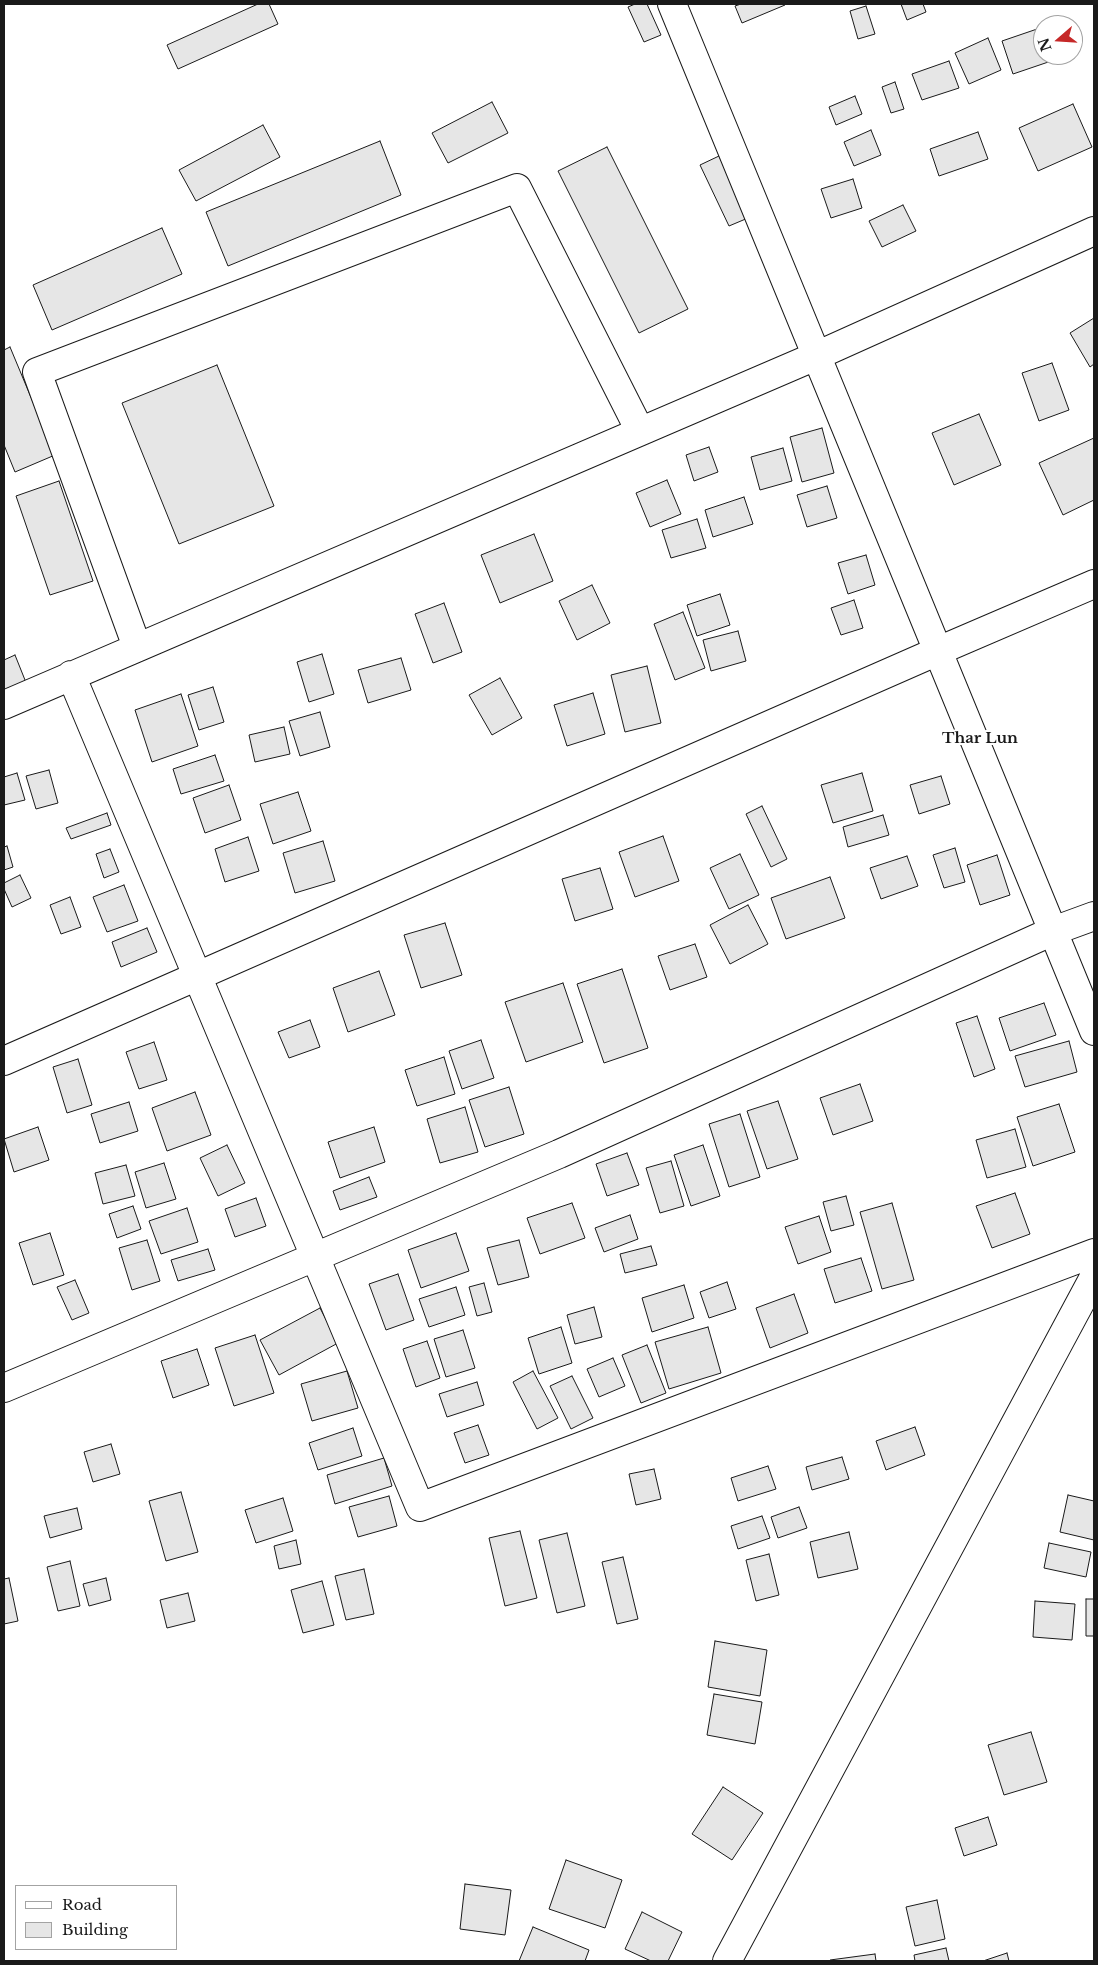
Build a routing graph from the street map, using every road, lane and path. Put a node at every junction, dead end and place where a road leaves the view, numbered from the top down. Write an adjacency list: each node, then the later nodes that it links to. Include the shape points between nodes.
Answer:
1 (672, 4): 3 (street)
2 (1094, 231): 3 (street)
3 (816, 356): 4 (street); 7 (street)
4 (640, 431): 6 (street); 6 (street, via 517,188 36,372)
5 (1094, 584): 7 (street)
6 (137, 647): 8 (street)
7 (938, 651): 11 (street); 12 (street)
8 (71, 675): 9 (street); 12 (street)
9 (4, 705)
10 (1094, 916): 11 (street)
11 (1053, 930): 13 (street); 16 (street, via 559,1154)
12 (198, 976): 14 (street); 16 (street)
13 (1094, 1031)
14 (4, 1061)
15 (1094, 1253): 16 (street, via 420,1508)
16 (315, 1258): 18 (street)
17 (1094, 1277): 19 (street)
18 (4, 1388)
19 (727, 1961)

